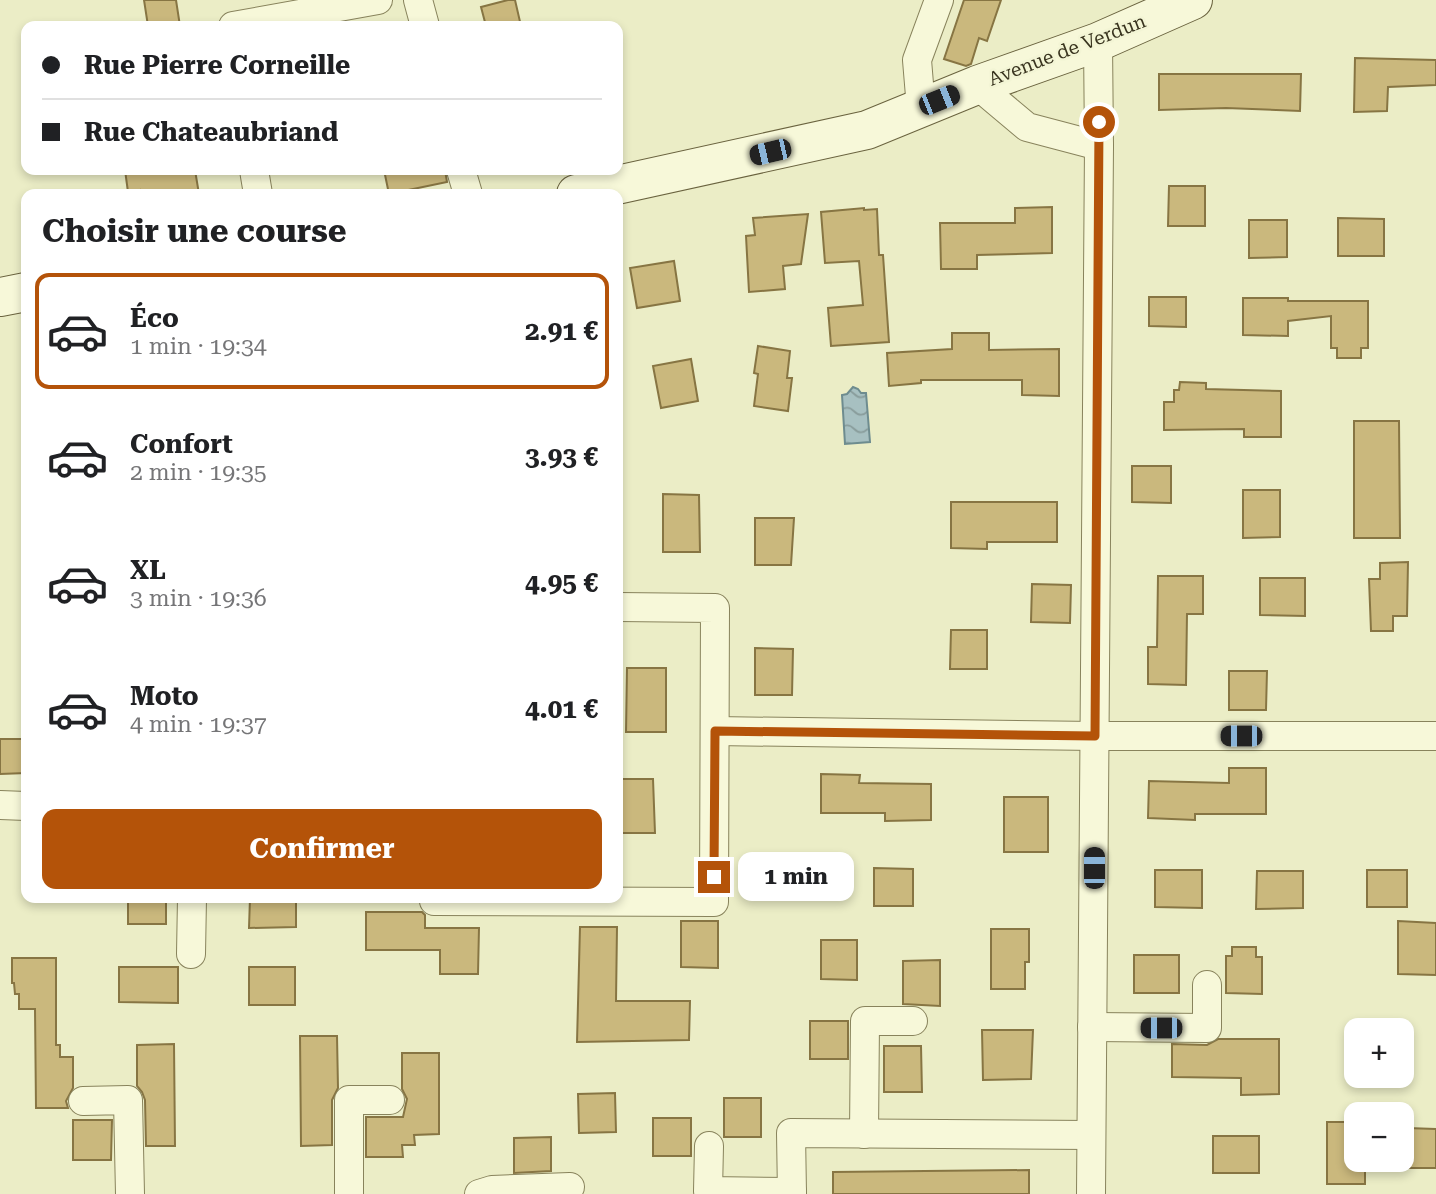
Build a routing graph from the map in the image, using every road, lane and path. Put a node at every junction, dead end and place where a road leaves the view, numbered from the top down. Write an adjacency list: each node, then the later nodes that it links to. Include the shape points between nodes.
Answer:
1 (378, 0): 5 (street)
2 (418, 0): 7 (street)
3 (939, 0): 10 (street, via 917,60)
4 (1193, 0): 8 (main road, Avenue de Verdun)
5 (288, 8): 6 (street)
6 (248, 21)
7 (424, 21)
8 (1098, 41): 9 (main road, Avenue de Verdun); 11 (street)
9 (977, 85): 10 (main road, Avenue de Verdun); 11 (street, via 1027,127)
10 (921, 108): 12 (main road, Avenue de Verdun, via 867,130)
11 (1099, 146): 17 (street)
12 (599, 189)
13 (21, 293): 14 (main road)
14 (0, 297)
15 (623, 607): 16 (street, via 715,608)
16 (715, 731): 17 (street); 21 (street, via 714,902)
17 (1095, 736): 18 (street); 26 (street)
18 (1436, 736)
19 (0, 805): 20 (street)
20 (21, 806)
21 (623, 902)
22 (192, 903): 23 (street)
23 (191, 954)
24 (1208, 985): 26 (street, via 1207,1028)
25 (913, 1021): 29 (street, via 865,1021)
26 (1092, 1027): 30 (street)
27 (390, 1100): 35 (street, via 349,1100)
28 (83, 1101): 34 (street, via 128,1100)
29 (864, 1134): 30 (street); 33 (street, via 791,1133)
30 (1091, 1135): 37 (street)
31 (709, 1146): 33 (street, via 708,1191)
32 (570, 1187): 36 (street)
33 (792, 1193)
34 (130, 1194)
35 (349, 1194)
36 (479, 1194)
37 (1091, 1194)

